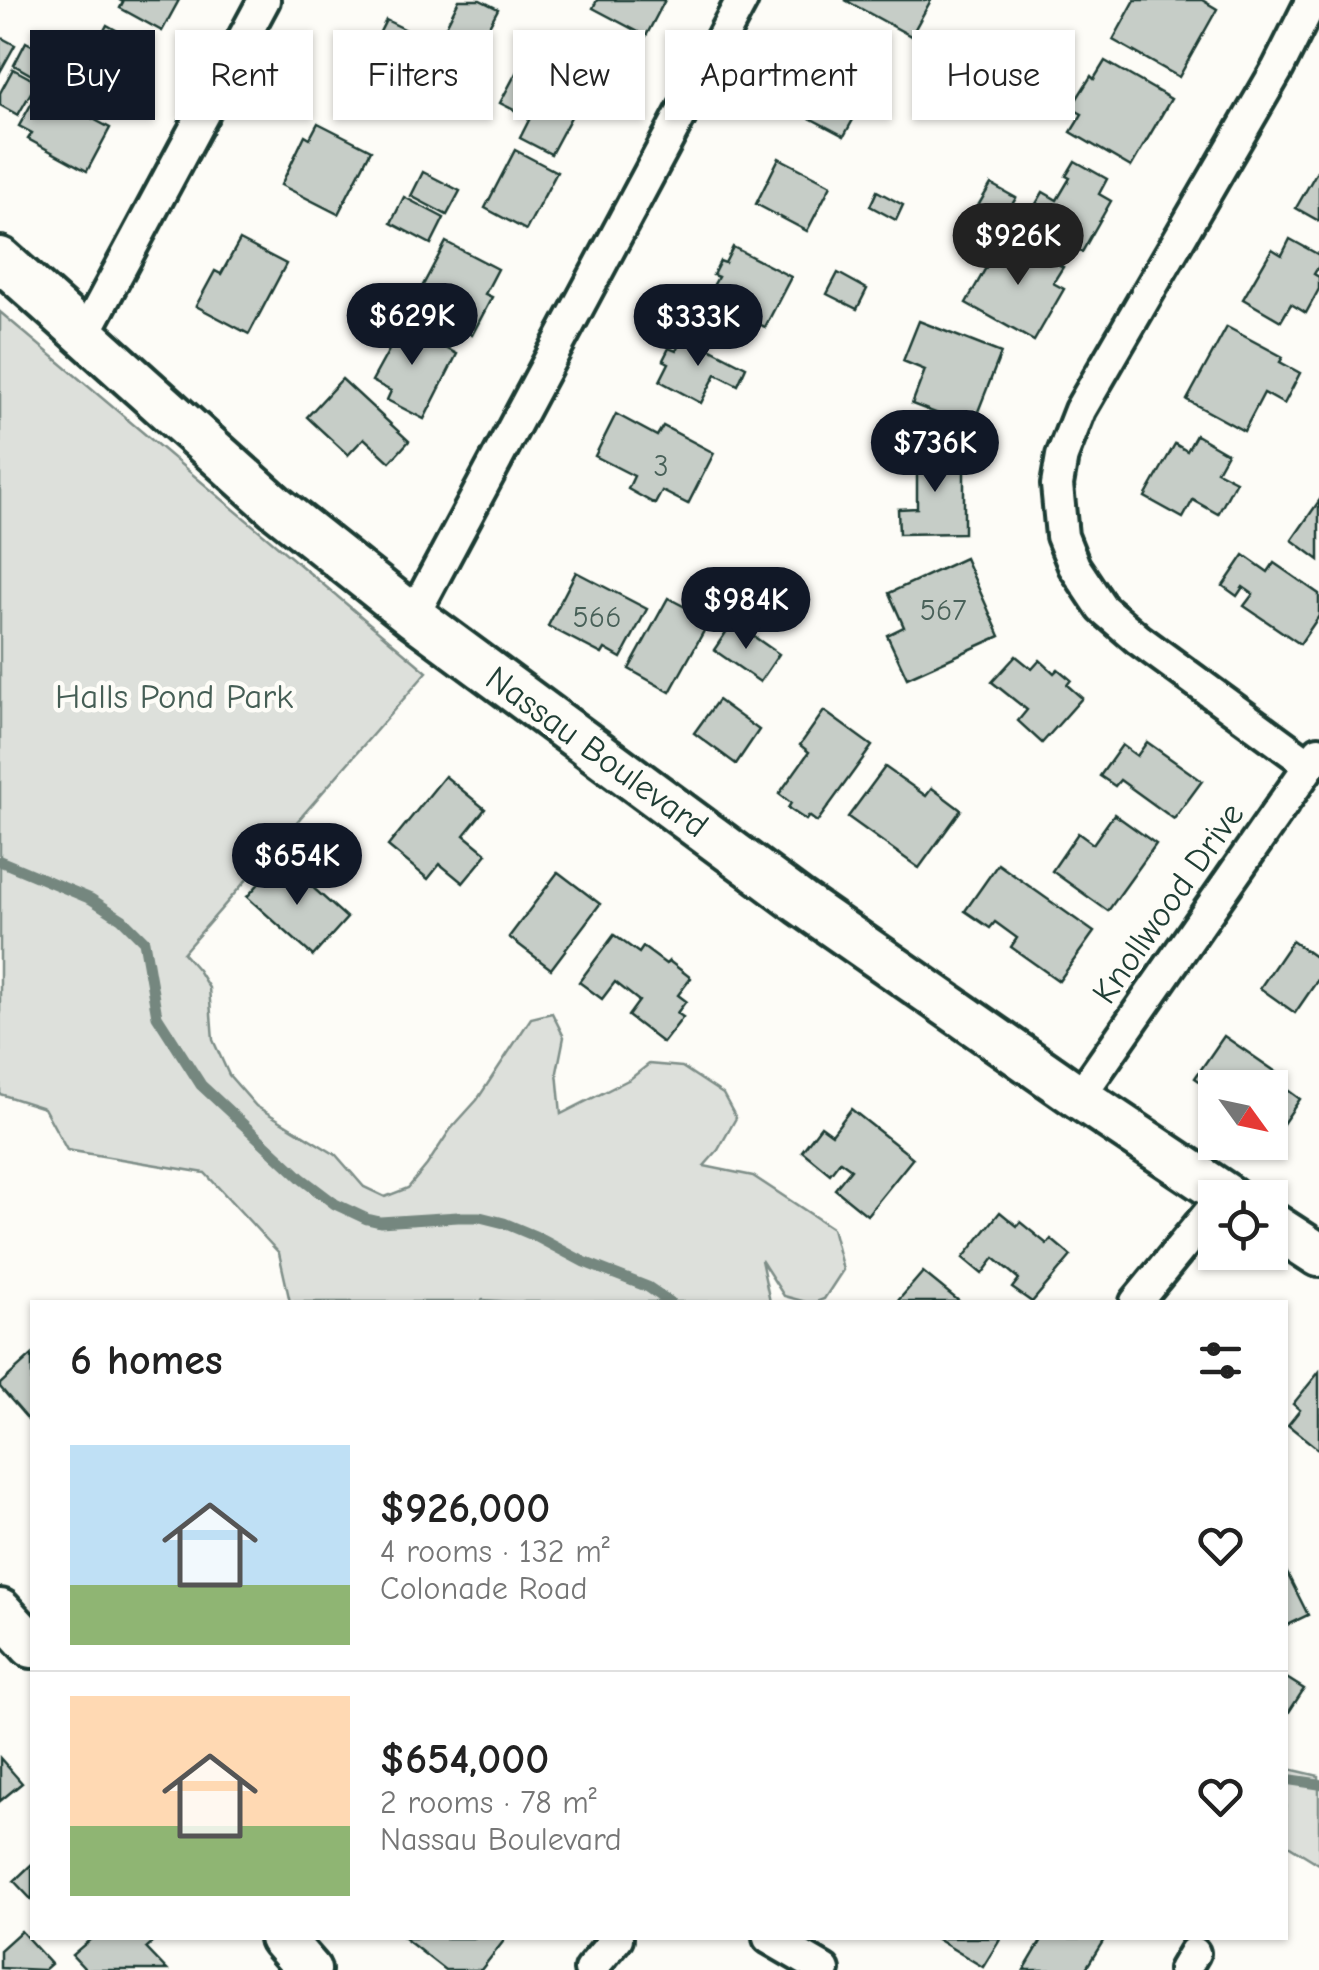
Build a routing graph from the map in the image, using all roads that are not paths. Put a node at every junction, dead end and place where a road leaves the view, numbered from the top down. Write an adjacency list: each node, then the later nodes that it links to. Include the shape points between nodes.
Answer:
1 (264, 0): 5 (street)
2 (742, 0): 6 (street)
3 (1312, 0): 7 (street, via 1080,410 1057,484 1062,536 1102,608)
4 (0, 259): 5 (main road, Nassau Boulevard)
5 (85, 334): 6 (main road, Nassau Boulevard, via 276,507)
6 (413, 616): 8 (main road, Nassau Boulevard, via 801,903)
7 (1314, 759): 8 (street, Knollwood Drive)
8 (1078, 1097): 9 (main road, Nassau Boulevard)
9 (1198, 1181)
10 (1198, 1229): 13 (street)
11 (1288, 1234): 12 (main road)
12 (1319, 1254)
13 (1138, 1300)
14 (0, 1612): 15 (main road)
15 (30, 1644)
16 (283, 1940): 19 (main road)
17 (614, 1940): 20 (street)
18 (772, 1940): 21 (street)
19 (309, 1970)
20 (590, 1970)
21 (824, 1970)

